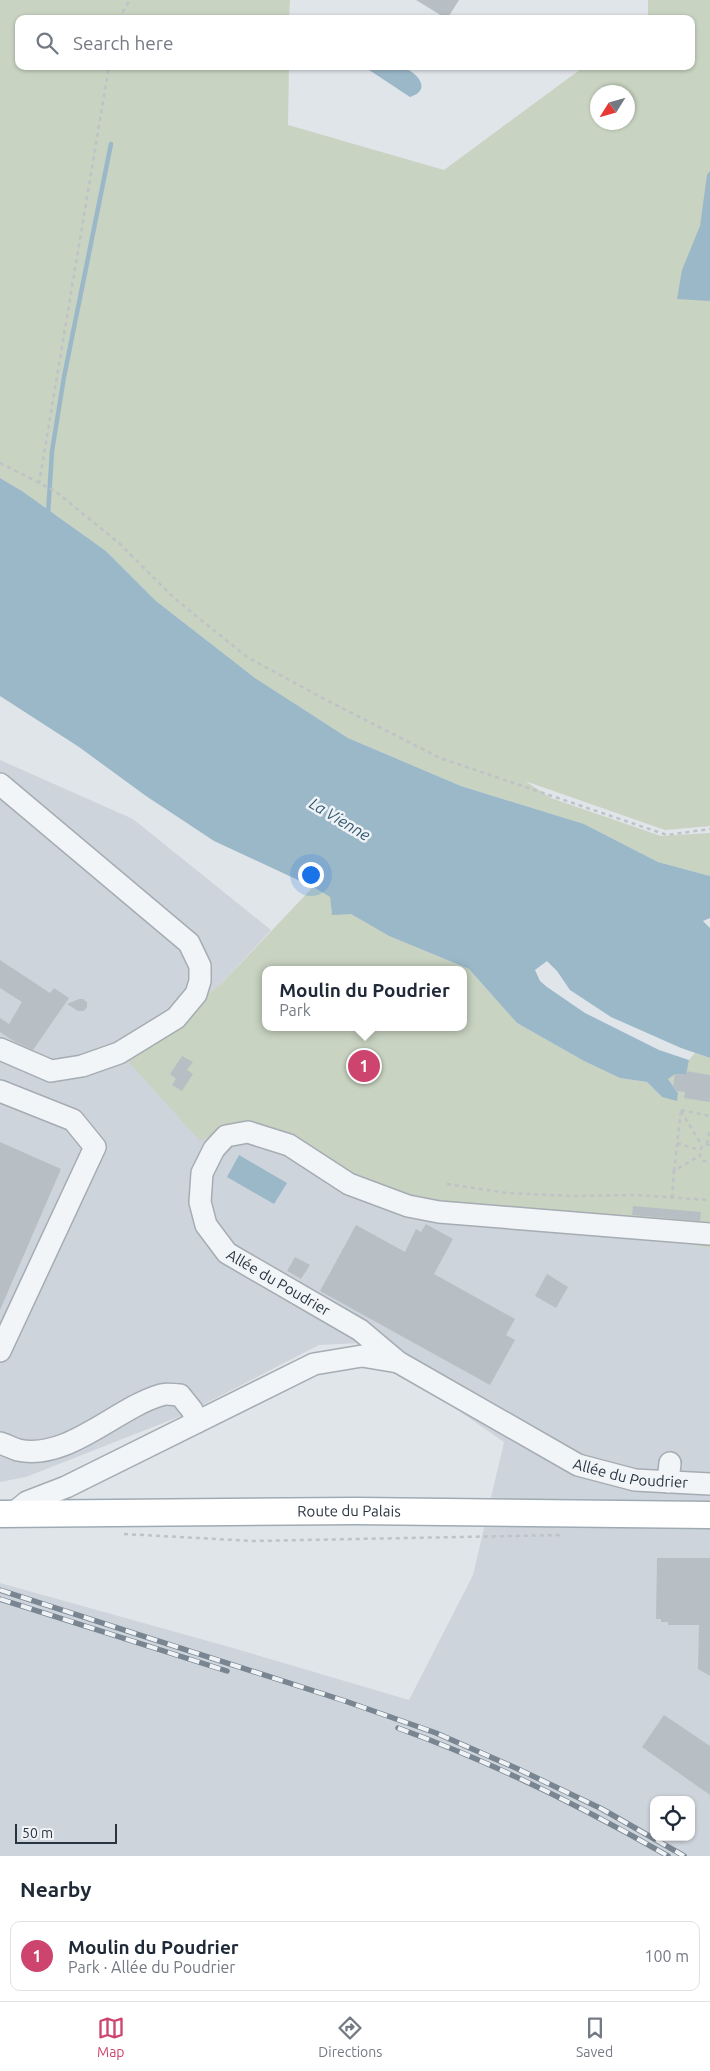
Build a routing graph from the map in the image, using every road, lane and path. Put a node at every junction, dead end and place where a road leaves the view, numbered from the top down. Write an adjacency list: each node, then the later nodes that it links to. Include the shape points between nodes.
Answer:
1 (130, 0): 2 (path)
2 (121, 15)
3 (109, 70): 5 (path)
4 (0, 463): 5 (path)
5 (39, 484): 7 (path, via 55,491 120,544 174,598 247,657 328,701 440,758 667,834)
6 (0, 784): 8 (street, via 189,943 200,966 200,981 196,994 176,1018 119,1053 91,1063 52,1071)
7 (710, 829)
8 (0, 1049)
9 (0, 1091): 24 (street, via 73,1120 95,1147)
10 (681, 1110): 11 (path); 13 (path); 15 (path)
11 (710, 1116)
12 (710, 1128): 14 (path)
13 (677, 1143): 16 (path); 19 (path)
14 (709, 1144): 15 (path)
15 (702, 1146): 16 (path)
16 (699, 1150): 17 (path)
17 (699, 1156): 18 (path, via 703,1161); 19 (path)
18 (710, 1161)
19 (674, 1171): 21 (path)
20 (447, 1184): 21 (path, via 507,1193)
21 (672, 1198): 22 (path)
22 (710, 1200)
23 (710, 1234): 25 (street, Allée du Poudrier, via 439,1212 408,1206 349,1184 289,1145 248,1132 226,1136 214,1149 202,1173 200,1202 206,1225 227,1253 360,1330)
24 (0, 1351)
25 (398, 1362): 26 (street, via 362,1356 314,1364); 28 (street, Allée du Poudrier, via 578,1465 635,1480 669,1473)
26 (198, 1422): 27 (street, via 180,1395 162,1394 67,1444 19,1450); 29 (street)
27 (0, 1443)
28 (710, 1484)
29 (6, 1514): 30 (main road, Route du Palais, via 356,1511)
30 (704, 1515)
31 (117, 1534): 32 (path, via 253,1541)
32 (568, 1534)

